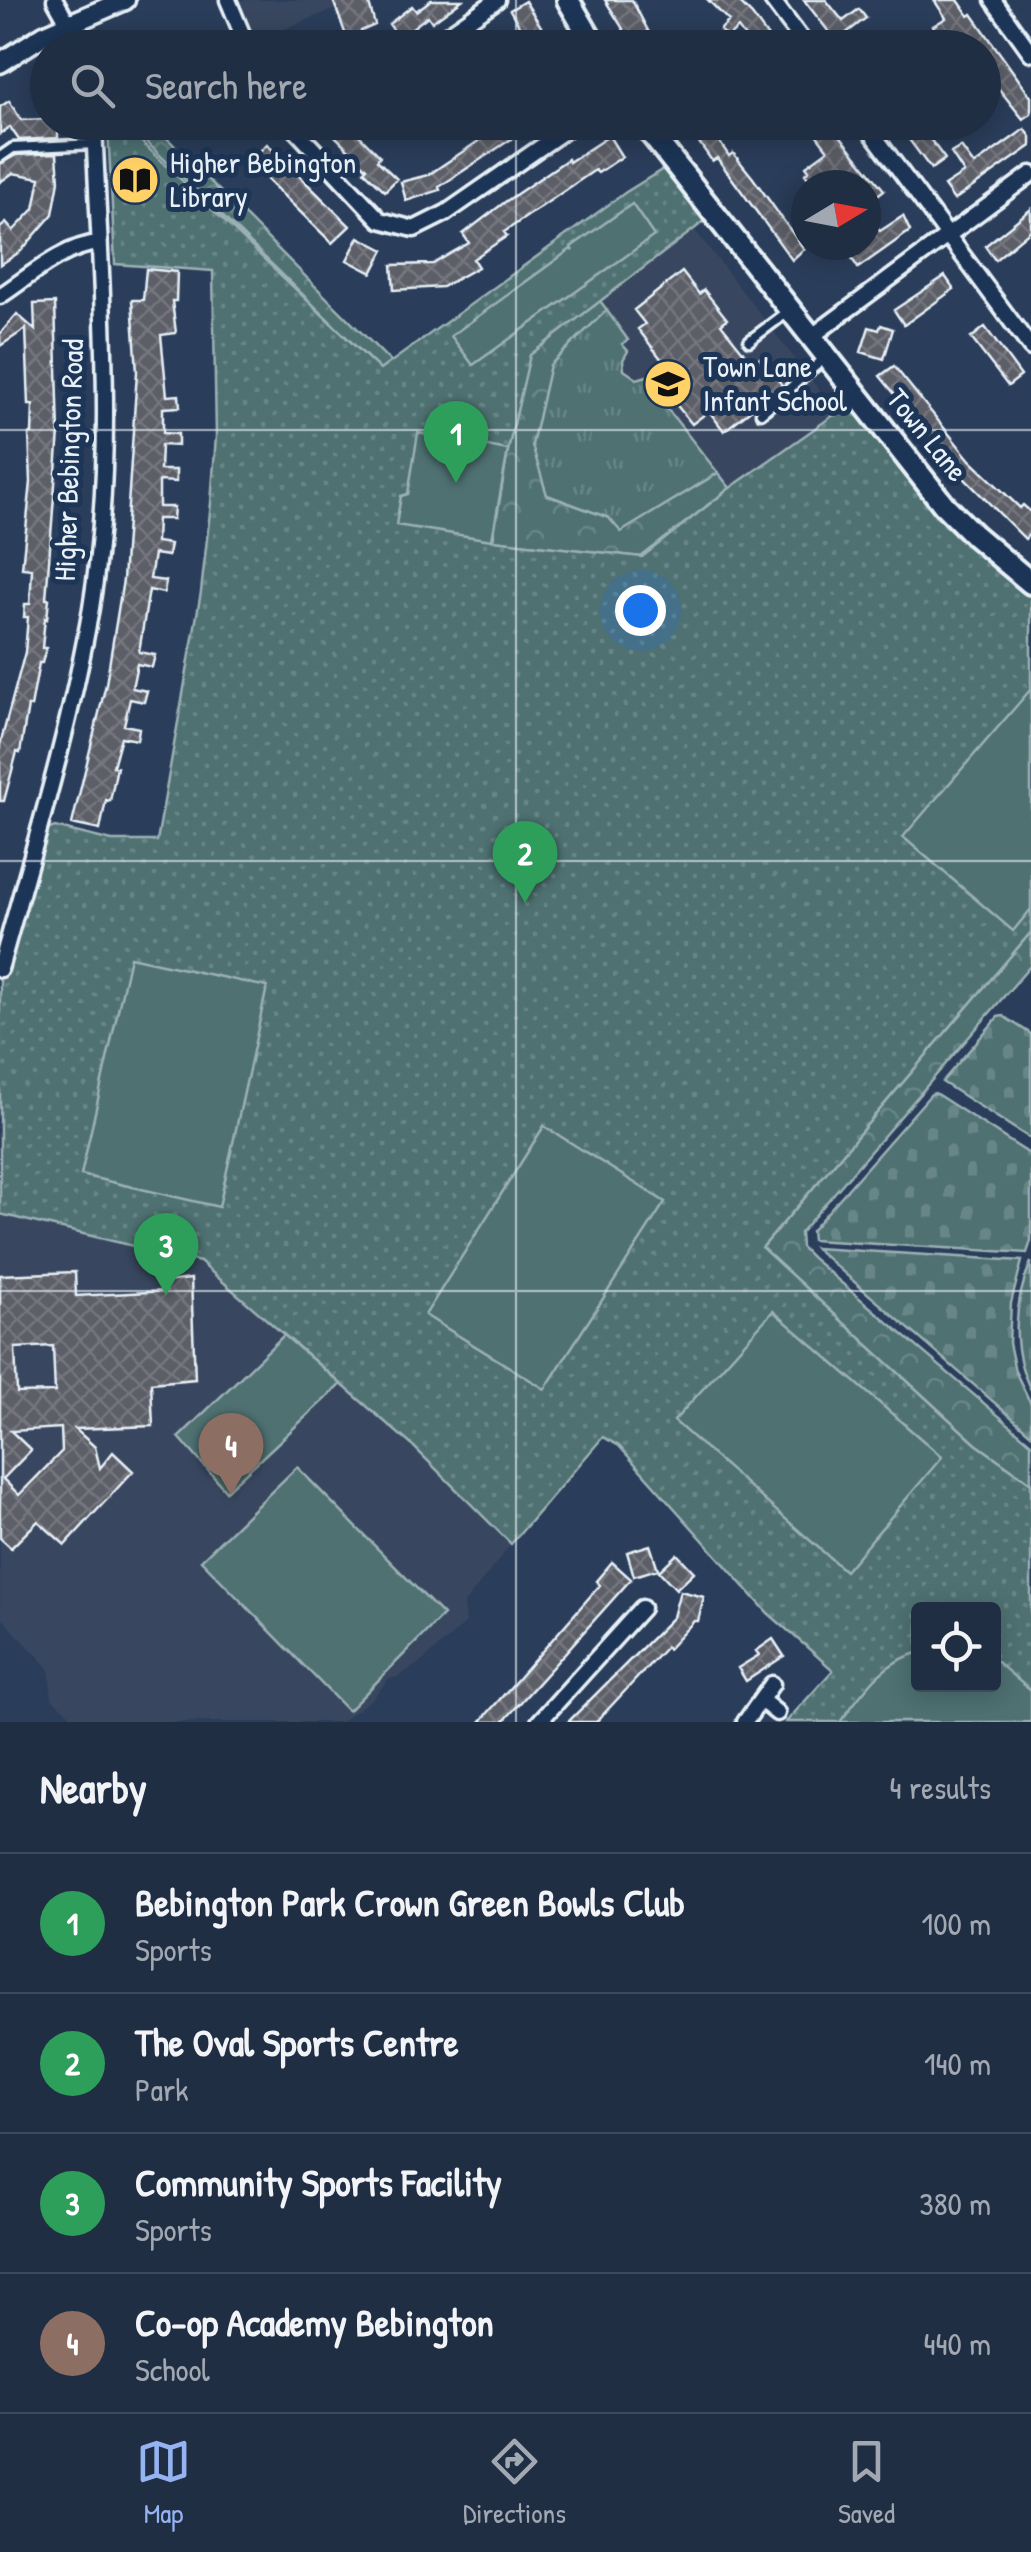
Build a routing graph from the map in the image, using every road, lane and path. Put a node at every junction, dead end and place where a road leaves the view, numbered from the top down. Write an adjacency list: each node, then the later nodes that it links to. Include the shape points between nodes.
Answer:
1 (55, 0): 8 (street)
2 (125, 0): 8 (street)
3 (228, 0): 11 (street)
4 (497, 0): 12 (street)
5 (568, 0): 13 (main road)
6 (772, 0): 14 (street)
7 (993, 0): 16 (street)
8 (72, 23): 9 (street); 10 (street)
9 (59, 30)
10 (76, 30)
11 (241, 30)
12 (454, 30)
13 (586, 30)
14 (794, 30)
15 (30, 46): 17 (street)
16 (1031, 52)
17 (0, 63)
18 (95, 140): 23 (street, Higher Bebington Road)
19 (305, 140): 20 (street, via 380,220 414,229)
20 (551, 140)
21 (656, 140): 29 (main road, Town Lane)
22 (877, 140): 26 (street)
23 (95, 144): 24 (lane, via 13,148); 27 (street, Higher Bebington Road)
24 (0, 157)
25 (1031, 174): 26 (street)
26 (948, 236): 30 (street); 32 (street)
27 (98, 243): 28 (street, via 68,252); 36 (street, Higher Bebington Road, via 103,462 91,606 72,703)
28 (0, 296)
29 (790, 310): 30 (main road, Town Lane); 31 (lane)
30 (811, 337): 33 (main road, Town Lane)
31 (749, 341)
32 (1031, 348)
33 (826, 357): 34 (lane); 35 (main road, Town Lane, via 944,504)
34 (761, 413)
35 (1031, 584)
36 (0, 969)
37 (642, 1608): 41 (street)
38 (772, 1684): 39 (street)
39 (761, 1700): 40 (street); 42 (street)
40 (777, 1713)
41 (539, 1722)
42 (745, 1722)

